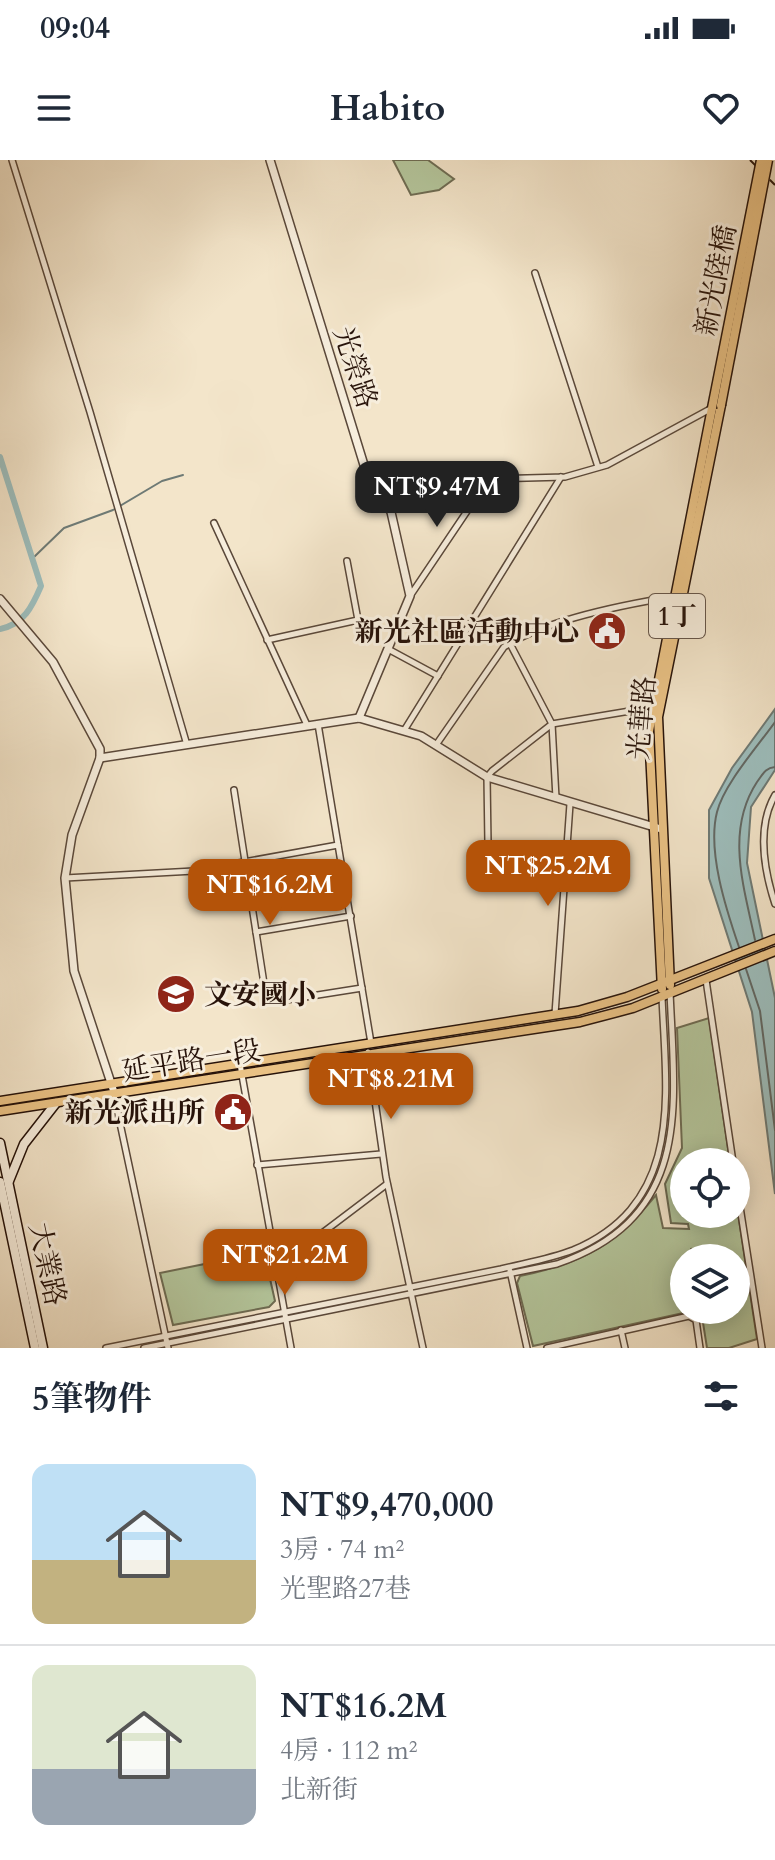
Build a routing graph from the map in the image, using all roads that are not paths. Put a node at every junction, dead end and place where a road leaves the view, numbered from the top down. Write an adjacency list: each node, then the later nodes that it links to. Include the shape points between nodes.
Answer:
1 (12, 160): 27 (street)
2 (270, 160): 10 (street, 光榮路, via 364,465)
3 (761, 160): 6 (main road, 新光陸橋 / 1丁, bridge)
4 (768, 160): 6 (main road, 新光陸橋 / 1丁, bridge)
5 (535, 273): 7 (street)
6 (716, 406): 7 (street); 14 (main road, 光華路 / 1丁)
7 (598, 467): 8 (street)
8 (561, 477): 9 (street); 16 (street)
9 (489, 479): 10 (street); 13 (street)
10 (383, 498): 13 (street, 光榮路)
11 (214, 523): 17 (street)
12 (347, 561): 17 (street, via 358,620)
13 (410, 596): 19 (street)
14 (678, 596): 18 (street, via 545,627); 21 (main road, 光華路 / 1丁)
15 (0, 599): 29 (street, via 53,662)
16 (472, 622): 18 (street); 20 (street)
17 (267, 640): 25 (street)
18 (511, 643): 24 (street); 28 (street)
19 (387, 649): 20 (street); 22 (street)
20 (438, 676): 26 (street)
21 (656, 708): 24 (street); 35 (main road, 光華路 / 1丁, via 649,754)
22 (359, 718): 23 (street); 26 (street)
23 (318, 724): 25 (street); 39 (street)
24 (552, 724): 30 (street); 33 (street)
25 (307, 725): 27 (street)
26 (405, 729): 28 (street)
27 (187, 745): 29 (street)
28 (436, 745): 30 (street)
29 (100, 758): 41 (street, via 72,835)
30 (487, 777): 33 (street); 38 (street)
31 (234, 790): 40 (street)
32 (775, 795): 36 (street, via 767,809)
33 (556, 799): 34 (street)
34 (570, 804): 35 (street); 51 (street)
35 (657, 828): 48 (main road, 光華路 / 1丁)
36 (764, 843): 37 (street); 42 (street)
37 (775, 843)
38 (488, 844)
39 (338, 845): 40 (street); 43 (street)
40 (245, 862): 41 (street, via 194,871); 44 (street)
41 (65, 878): 60 (street, via 74,971)
42 (775, 904)
43 (351, 916): 44 (street); 49 (street)
44 (256, 932): 49 (street, via 267,1003)
45 (775, 939): 48 (main road, 延平路一段)
46 (775, 951): 47 (main road, 延平路一段)
47 (710, 977): 50 (main road, 延平路一段); 66 (street)
48 (665, 982): 50 (main road, 光華路 / 1丁); 51 (main road, 延平路一段, via 590,1008)
49 (362, 988): 55 (street)
50 (666, 994): 54 (main road, 延平路一段, via 610,1015); 73 (street, via 666,1129 647,1183 613,1224 590,1242)
51 (555, 1014): 52 (main road, 延平路一段)
52 (506, 1022): 53 (main road, 延平路一段); 54 (main road)
53 (439, 1032): 55 (main road, 延平路一段); 56 (main road)
54 (508, 1034): 56 (main road, 延平路一段)
55 (371, 1043): 57 (street); 58 (main road, 延平路一段)
56 (441, 1043): 57 (main road, 延平路一段)
57 (367, 1054): 59 (main road, 延平路一段); 67 (street)
58 (240, 1064): 59 (street); 60 (main road, 延平路一段)
59 (242, 1074): 61 (main road, 延平路一段); 68 (street)
60 (112, 1084): 61 (street); 62 (main road, 延平路一段)
61 (114, 1095): 63 (main road, 延平路一段); 80 (street)
62 (0, 1101)
63 (56, 1103): 64 (main road, 延平路一段); 69 (main road, via 24,1144)
64 (0, 1111)
65 (0, 1143): 69 (main road, 大業路)
66 (731, 1148)
67 (381, 1154): 68 (street); 70 (street)
68 (257, 1165): 72 (street)
69 (4, 1184): 76 (main road, 大業路)
70 (387, 1184): 72 (street); 74 (street)
71 (743, 1228): 92 (street)
72 (276, 1268): 77 (street)
73 (509, 1270): 74 (street); 75 (street); 88 (street)
74 (409, 1286): 75 (street); 77 (street)
75 (411, 1294): 78 (street); 87 (street)
76 (32, 1311): 82 (main road, 大業路); 83 (main road, 大業路)
77 (283, 1312): 78 (street); 80 (street)
78 (284, 1319): 81 (street); 86 (street)
79 (621, 1330): 89 (street); 90 (street); 91 (street, via 689,1316 696,1320)
80 (166, 1336): 81 (street); 84 (street)
81 (168, 1346): 85 (street)
82 (35, 1348)
83 (43, 1348)
84 (106, 1348)
85 (144, 1348)
86 (291, 1348)
87 (423, 1348)
88 (527, 1348)
89 (547, 1348)
90 (625, 1348)
91 (700, 1348)
92 (762, 1348)

